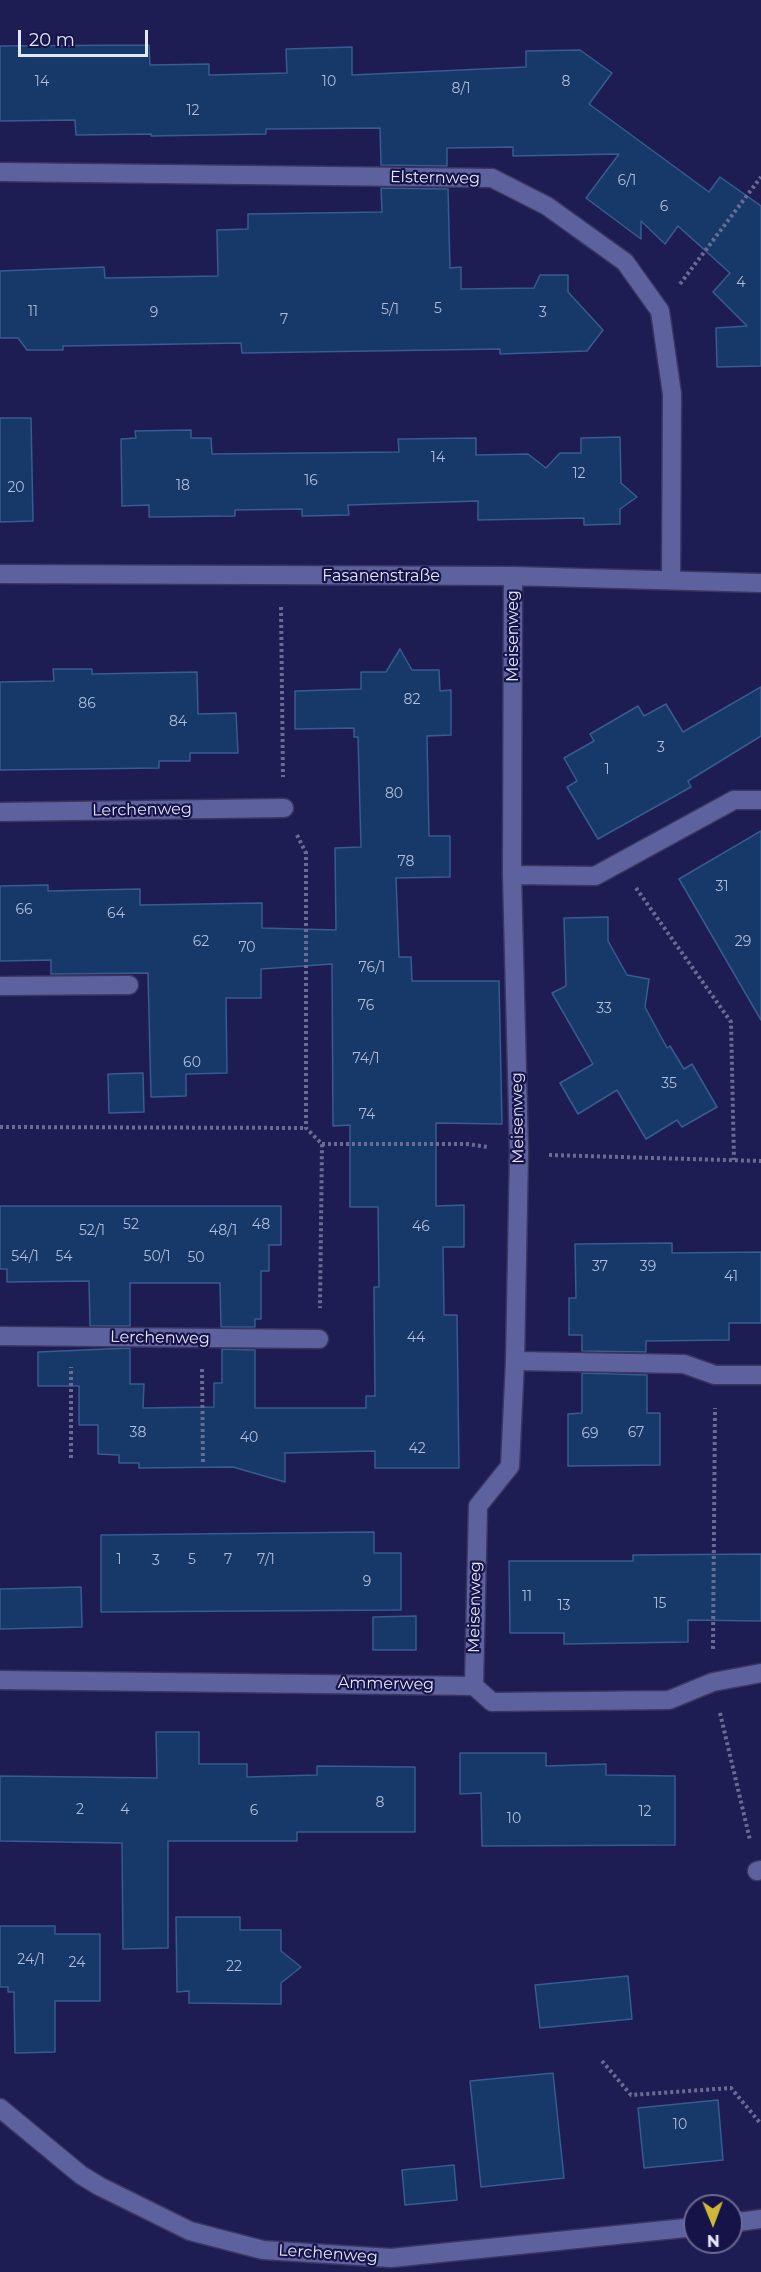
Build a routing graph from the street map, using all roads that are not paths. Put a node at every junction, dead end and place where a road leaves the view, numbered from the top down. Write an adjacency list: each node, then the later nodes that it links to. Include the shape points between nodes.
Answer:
1 (0, 172): 4 (street, Elsternweg, via 492,178 547,206 624,262 660,311 672,394)
2 (0, 574): 3 (street, Fasanenstraße)
3 (513, 576): 4 (street, Fasanenstraße); 9 (street, Meisenweg)
4 (671, 579): 5 (street, Fasanenstraße)
5 (761, 583)
6 (761, 800): 9 (street, via 734,800 595,876)
7 (284, 808): 8 (street, Lerchenweg)
8 (0, 812)
9 (512, 875): 14 (street, Meisenweg, via 519,1151)
10 (129, 985): 11 (street)
11 (0, 986)
12 (0, 1336): 13 (street, Lerchenweg)
13 (319, 1339)
14 (515, 1361): 15 (street, via 684,1364 715,1375); 18 (street, Meisenweg, via 510,1466 478,1506)
15 (761, 1375)
16 (761, 1673): 18 (street, via 713,1682 669,1700 492,1702)
17 (0, 1680): 18 (street, Ammerweg)
18 (474, 1686)
19 (0, 2108): 22 (street, Lerchenweg, via 99,2186 190,2230 263,2250 391,2258)
20 (761, 2219): 21 (street)
21 (743, 2221)
22 (683, 2228)

